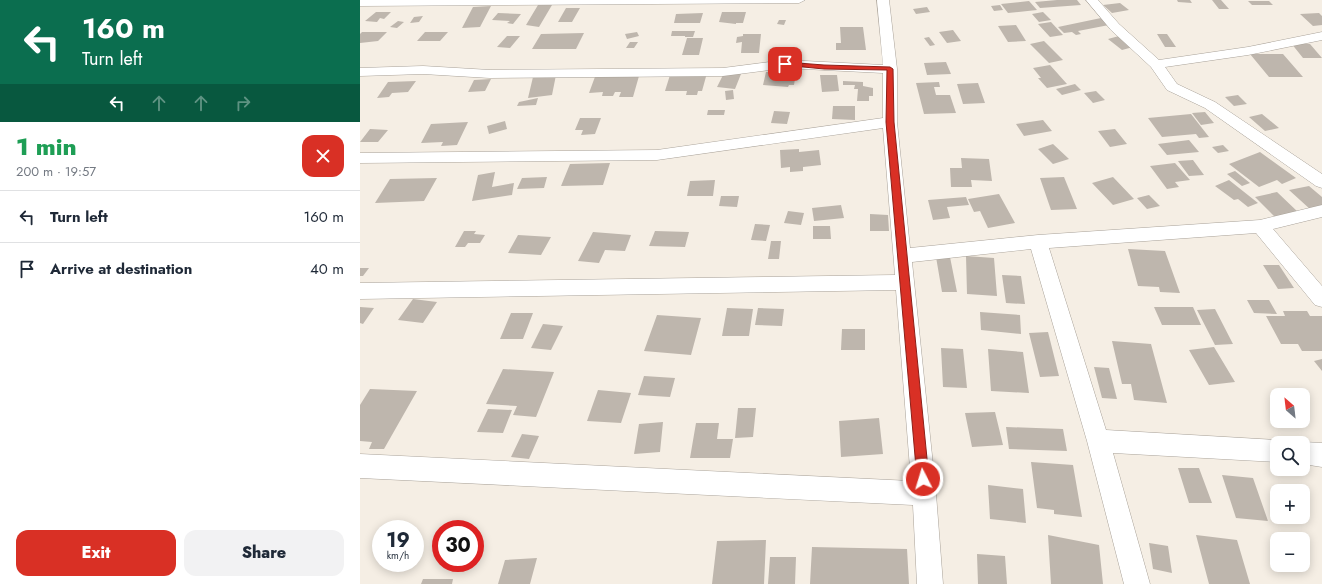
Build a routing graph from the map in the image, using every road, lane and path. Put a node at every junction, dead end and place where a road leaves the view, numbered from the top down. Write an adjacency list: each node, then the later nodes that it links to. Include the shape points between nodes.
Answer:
1 (799, 0): 4 (street)
2 (883, 0): 7 (street)
3 (1092, 0): 6 (street, via 1115,27)
4 (360, 2)
5 (1322, 36): 6 (street, via 1248,51)
6 (1156, 64): 11 (street, via 1172,87 1210,105)
7 (890, 69): 8 (street, via 785,64 723,72); 9 (street)
8 (360, 72)
9 (890, 122): 10 (street, via 657,154); 15 (street)
10 (360, 158)
11 (1322, 182)
12 (1322, 211): 13 (street)
13 (1260, 226): 14 (street); 18 (street)
14 (1038, 242): 15 (street); 19 (street)
15 (902, 256): 16 (street)
16 (905, 282): 17 (street); 24 (street)
17 (360, 291)
18 (1322, 299)
19 (1098, 440): 20 (street); 26 (street)
20 (1270, 451)
21 (1310, 454): 22 (street)
22 (1322, 455)
23 (360, 466): 24 (street)
24 (924, 494): 25 (street)
25 (930, 584)
26 (1137, 584)

